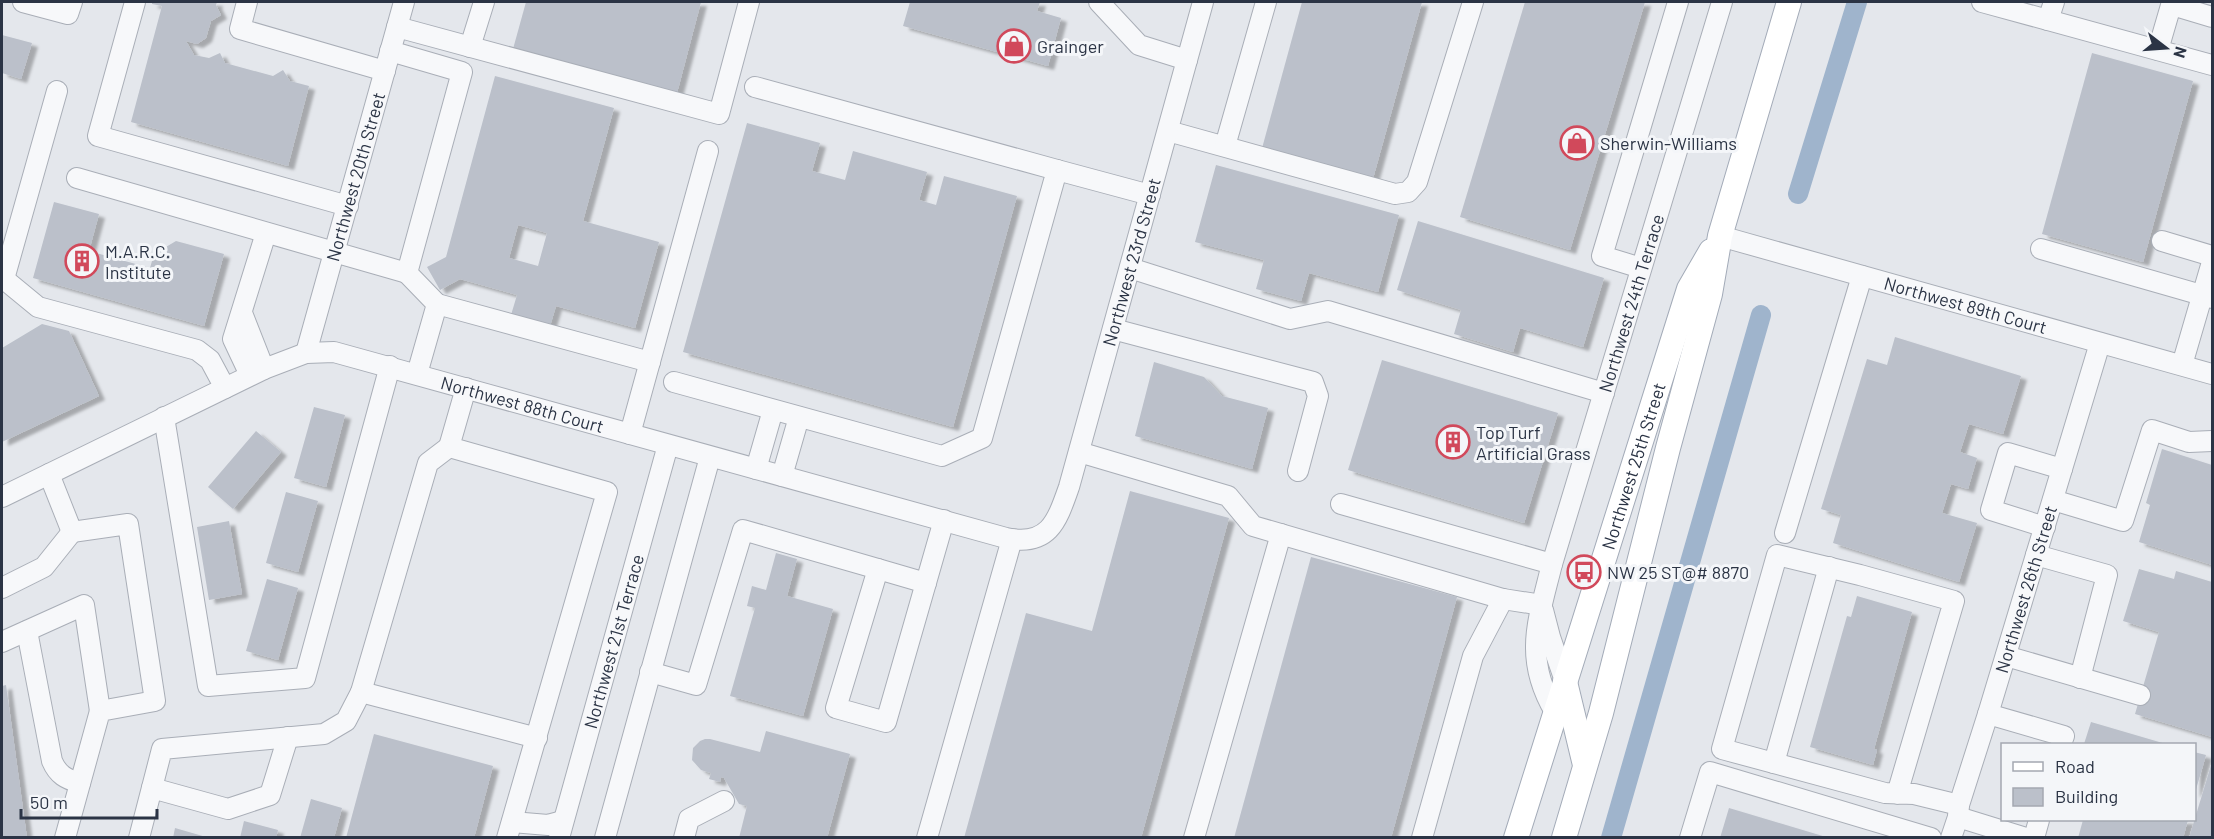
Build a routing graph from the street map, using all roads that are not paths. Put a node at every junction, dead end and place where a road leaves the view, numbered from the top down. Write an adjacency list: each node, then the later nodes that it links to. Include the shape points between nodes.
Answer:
1 (23, 2): 2 (street, via 68,14)
2 (72, 2)
3 (135, 2): 34 (street, via 98,136)
4 (247, 2): 25 (street, via 240,29)
5 (404, 2): 19 (street, Northwest 20th Street)
6 (484, 2): 20 (street)
7 (749, 2): 20 (street, via 719,114)
8 (1098, 2): 23 (street, via 1139,45)
9 (1203, 2): 23 (street, Northwest 23rd Street)
10 (1266, 2): 29 (street)
11 (1473, 2): 29 (street, via 1417,182 1408,192 1395,194)
12 (1678, 2): 43 (street, via 1602,256)
13 (1722, 2): 43 (street, Northwest 24th Terrace)
14 (1789, 2): 36 (main road, Northwest 25th Street)
15 (1982, 2): 17 (street)
16 (2172, 3): 18 (street); 21 (street)
17 (2051, 11): 21 (street)
18 (2212, 17)
19 (397, 27): 20 (street); 22 (street, Northwest 20th Street)
20 (470, 47)
21 (2158, 50): 24 (street)
22 (390, 51): 25 (street, Northwest 20th Street); 44 (street, via 462,72)
23 (1187, 60): 28 (street, Northwest 23rd Street)
24 (2212, 64)
25 (385, 71): 34 (street, Northwest 20th Street)
26 (755, 87): 31 (street)
27 (57, 91): 46 (street)
28 (1167, 131): 29 (street); 33 (street, Northwest 23rd Street)
29 (1225, 146)
30 (708, 151): 52 (street)
31 (1057, 170): 33 (street); 64 (street, via 982,438 942,456)
32 (77, 178): 35 (street)
33 (1150, 195): 42 (street, Northwest 23rd Street)
34 (348, 206): 39 (street, Northwest 20th Street)
35 (266, 232): 39 (street); 55 (street, via 242,313)
36 (1720, 236): 45 (street, Northwest 89th Court); 99 (main road, Northwest 25th Street, via 1689,290); 109 (main road, Northwest 25th Street, via 1710,294)
37 (2162, 242): 40 (street)
38 (2041, 249): 47 (street)
39 (334, 252): 44 (street); 51 (street, Northwest 20th Street)
40 (2212, 256)
41 (2212, 262): 47 (street)
42 (1130, 268): 49 (street, Northwest 23rd Street); 61 (street, via 1290,319 1328,311)
43 (1641, 268): 61 (street, Northwest 24th Terrace)
44 (407, 273): 48 (street)
45 (1862, 276): 50 (street, Northwest 89th Court); 83 (street)
46 (3, 279): 59 (street, via 38,307 196,350 210,360)
47 (2207, 297): 53 (street)
48 (437, 304): 52 (street); 56 (street)
49 (1113, 329): 69 (street, Northwest 23rd Street); 73 (street, via 1313,382 1318,396)
50 (2100, 343): 53 (street, Northwest 89th Court); 72 (street, Northwest 26th Street)
51 (306, 353): 54 (street, Northwest 88th Court, via 334,352); 55 (street, Northwest 88th Court)
52 (650, 362): 65 (street)
53 (2182, 365): 57 (street, Northwest 89th Court)
54 (390, 366): 56 (street, Northwest 88th Court); 63 (street, via 305,678 207,686)
55 (257, 372): 59 (street, Northwest 88th Court)
56 (417, 374): 60 (street, Northwest 88th Court)
57 (2212, 374)
58 (674, 382): 62 (street)
59 (225, 388): 63 (street, Northwest 88th Court)
60 (466, 388): 65 (street, Northwest 88th Court); 68 (street)
61 (1604, 393): 87 (street, Northwest 24th Terrace)
62 (774, 410): 64 (street); 71 (street)
63 (164, 417): 74 (street, Northwest 88th Court)
64 (799, 417): 75 (street)
65 (630, 434): 67 (street, Northwest 88th Court)
66 (2212, 441): 77 (street, via 2189,442 2152,430 2123,521)
67 (668, 445): 70 (street, Northwest 88th Court); 118 (street, Northwest 21st Terrace)
68 (449, 447): 100 (street, via 428,463); 106 (street, via 607,492)
69 (1079, 452): 80 (street, Northwest 23rd Street); 84 (street, via 1228,496 1253,526)
70 (710, 456): 71 (street, Northwest 88th Court); 97 (street)
71 (756, 469): 75 (street, Northwest 88th Court)
72 (2062, 469): 77 (street, Northwest 26th Street); 81 (street, via 2008,453 2004,464 1991,510)
73 (1298, 471)
74 (49, 474): 76 (street, Northwest 88th Court); 82 (street)
75 (782, 476): 79 (street, Northwest 88th Court)
76 (2, 497)
77 (2053, 500): 81 (street, Northwest 26th Street)
78 (1341, 504): 87 (street)
79 (944, 520): 85 (street, Northwest 88th Court); 90 (street)
80 (1055, 522): 85 (street, Northwest 88th Court, via 1039,538)
81 (2045, 527): 86 (street, Northwest 26th Street)
82 (72, 532): 91 (street, via 44,567); 102 (street, via 128,524 155,701)
83 (1785, 533)
84 (1281, 534): 92 (street); 125 (street)
85 (1012, 539): 124 (street)
86 (2036, 555): 96 (street, Northwest 26th Street); 98 (street, via 2107,575)
87 (1552, 564): 93 (street, Northwest 24th Terrace)
88 (1829, 567): 108 (street); 108 (street, via 1777,555 1722,749); 112 (street, via 1954,602)
89 (878, 568): 90 (street); 90 (street, via 836,708 886,722); 97 (street, via 743,530 696,685)
90 (926, 583)
91 (2, 588)
92 (1503, 600): 93 (street); 126 (street, via 1473,656)
93 (1542, 605): 99 (street, Northwest 24th Terrace); 103 (street, Northwest 24th Terrace, via 1535,662 1544,694)
94 (27, 631): 95 (street); 102 (street, via 84,605); 110 (street, via 52,761 66,779)
95 (2, 642)
96 (2006, 657): 98 (street); 104 (street, Northwest 26th Street)
97 (650, 672): 122 (street)
98 (2080, 678): 101 (street)
99 (1565, 681): 103 (main road, Northwest 25th Street); 109 (main road)
100 (362, 692): 105 (street, via 346,721 324,734); 106 (street)
101 (2140, 695)
102 (100, 711): 110 (street)
103 (1555, 712): 127 (main road, Northwest 25th Street)
104 (1988, 714): 107 (street, via 2064,736); 114 (street, Northwest 26th Street)
105 (288, 737): 111 (street, via 162,749); 111 (street, via 270,795 228,809)
106 (537, 738): 116 (street)
107 (2061, 743)
108 (1774, 763): 112 (street)
109 (1585, 767): 128 (main road, Northwest 25th Street)
110 (80, 783): 119 (street)
111 (152, 788): 120 (street)
112 (1897, 794): 114 (street, via 1914,794)
113 (724, 801): 123 (street, via 689,819)
114 (1958, 811): 131 (street, Northwest 26th Street); 132 (street)
115 (2038, 821): 133 (street)
116 (510, 830): 118 (street, via 548,825); 121 (street)
117 (1877, 830): 129 (street, via 1710,772); 130 (street)
118 (562, 832)
119 (65, 837)
120 (139, 837)
121 (538, 837)
122 (607, 837)
123 (684, 837)
124 (927, 837)
125 (1194, 837)
126 (1422, 837)
127 (1516, 837)
128 (1564, 837)
129 (1690, 837)
130 (1931, 837)
131 (1951, 837)
132 (2026, 837)
133 (2034, 837)

